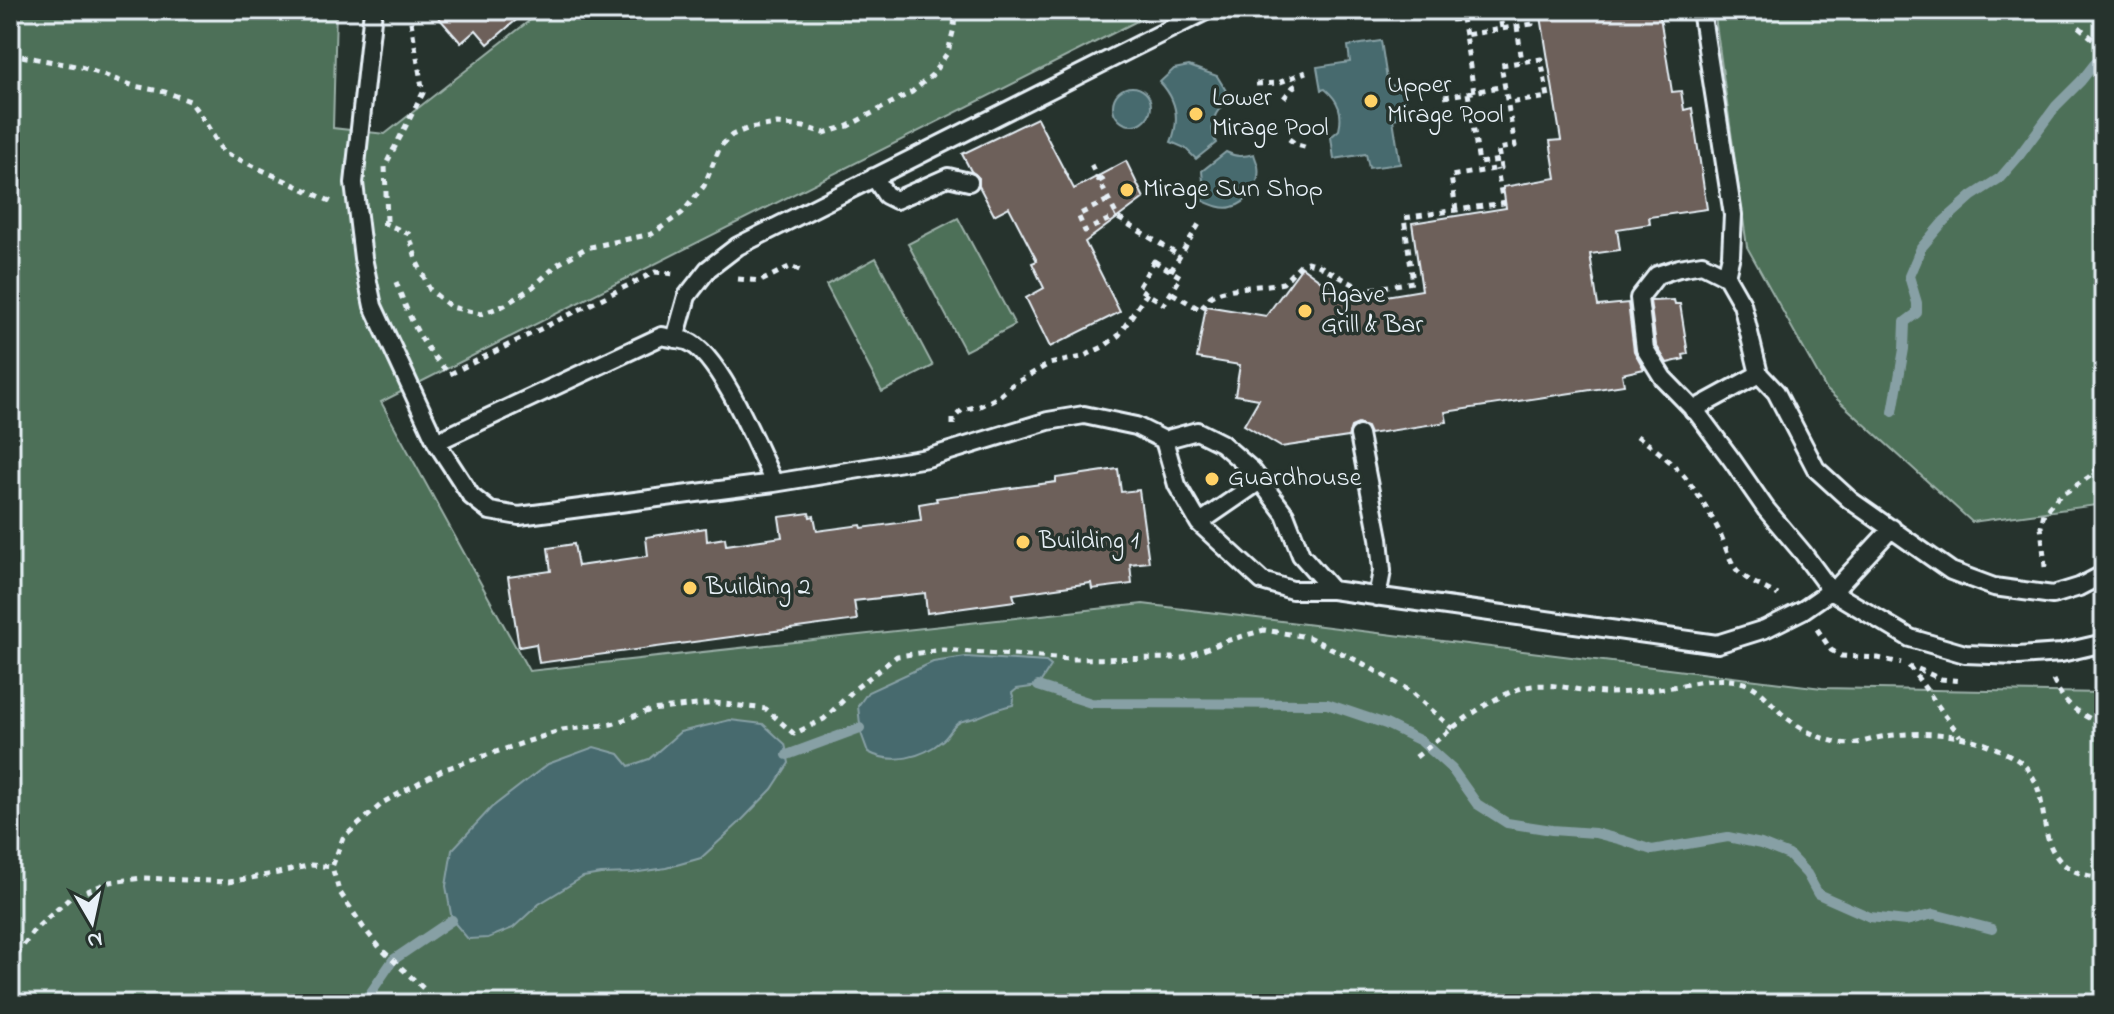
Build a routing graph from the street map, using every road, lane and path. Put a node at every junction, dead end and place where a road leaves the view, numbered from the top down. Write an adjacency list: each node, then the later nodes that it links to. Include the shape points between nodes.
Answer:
1 (373, 10): 37 (lane, via 354,183)
2 (409, 10): 39 (path, via 423,93 385,166)
3 (955, 10): 39 (path, via 948,52 912,92 824,133 777,124 732,135 682,213 652,234 586,248 503,306 481,314 451,307 430,290 409,234)
4 (1208, 10): 32 (lane)
5 (1474, 10): 9 (path, via 1475,16)
6 (1499, 10): 13 (path)
7 (1530, 10): 11 (path, via 1532,24)
8 (1701, 10): 46 (lane, via 1733,215)
9 (1462, 19): 10 (path); 14 (path)
10 (1451, 20)
11 (1517, 26): 13 (path); 17 (path)
12 (2079, 27): 15 (path)
13 (1502, 28): 14 (path)
14 (1465, 35): 22 (path)
15 (2104, 48)
16 (10, 54): 37 (path, via 81,67 190,101 223,152)
17 (1522, 62): 21 (path, via 1501,65); 25 (path, via 1541,59 1548,97)
18 (1306, 72): 19 (path, via 1278,83)
19 (1256, 84)
20 (1297, 85): 24 (path)
21 (1506, 86): 22 (path); 25 (path)
22 (1471, 92): 23 (path); 28 (path, via 1479,163)
23 (1444, 97)
24 (1284, 98)
25 (1509, 103): 28 (path, via 1515,146 1498,149)
26 (1289, 139): 27 (path)
27 (1308, 148)
28 (1500, 160): 30 (path)
29 (1091, 165): 33 (path)
30 (1497, 169): 36 (path, via 1451,176); 36 (path, via 1503,203)
31 (1108, 176): 33 (path)
32 (874, 177): 34 (lane, via 896,200 948,177); 45 (lane, via 738,246)
33 (1099, 181): 35 (path)
34 (969, 182)
35 (1108, 200): 38 (path); 38 (path, via 1078,215 1079,224 1085,231)
36 (1456, 210): 49 (path, via 1404,218 1413,282 1364,290 1307,262 1283,283 1213,295 1201,310)
37 (358, 216): 39 (path); 56 (lane, via 373,306)
38 (1116, 216): 42 (path)
39 (387, 224): 41 (path)
40 (1199, 224): 42 (path)
41 (387, 234)
42 (1180, 256): 43 (path)
43 (1171, 271): 48 (path, via 1154,261 1138,288); 49 (path, via 1181,277)
44 (804, 272): 45 (path, via 791,266 761,281)
45 (703, 276): 47 (path, via 655,272 450,374 421,340); 50 (lane, via 687,296)
46 (1726, 276): 51 (lane, via 1742,304); 52 (lane, via 1702,264 1679,268 1657,275 1639,298 1645,349)
47 (395, 280)
48 (1147, 293): 49 (path, via 1164,304); 57 (path, via 1119,335 1103,347 1049,364 998,397 962,410 953,419)
49 (1172, 293)
50 (675, 339): 56 (lane, via 662,336); 60 (lane, via 708,357 724,380)
51 (1759, 374): 52 (lane); 62 (lane, via 1776,392 1816,469)
52 (1693, 410): 66 (lane)
53 (1359, 435): 67 (lane, via 1379,538 1382,571)
54 (1637, 436): 68 (path, via 1688,479 1736,568)
55 (1164, 440): 57 (lane, via 1136,426 1084,415); 59 (lane, via 1197,431 1221,443); 61 (lane, via 1177,485)
56 (436, 442): 60 (lane, via 471,496 490,511 519,516)
57 (958, 448): 60 (lane, via 927,458)
58 (2104, 460): 63 (path, via 2044,513)
59 (1260, 481): 61 (lane); 65 (lane, via 1285,514 1301,555)
60 (774, 483)
61 (1199, 523): 65 (lane, via 1262,581 1292,590)
62 (1892, 528): 64 (lane, via 1951,571 1994,587 2053,595); 66 (lane)
63 (2045, 567)
64 (2104, 574)
65 (1332, 590): 67 (lane)
66 (1831, 591): 67 (lane, via 1765,629 1717,644); 69 (lane, via 1910,638 1965,654 2047,654)
67 (1377, 597)
68 (1785, 599)
69 (2104, 643)
70 (1909, 666): 74 (path)
71 (2053, 680): 72 (path, via 2068,705)
72 (2104, 725)
73 (1453, 729): 74 (path, via 1524,687 1603,693 1733,680 1749,684 1801,729 1842,743 1915,733); 75 (path); 76 (path, via 1410,691 1362,663 1308,637 1264,630 1183,658 1069,659 943,650 897,656 824,719 794,734 766,709 715,703 651,710 612,724 562,730 442,770 384,802 343,838)
74 (1960, 737): 77 (path, via 2017,759 2032,772 2051,850 2082,875)
75 (1416, 757)
76 (332, 867): 78 (path, via 311,865 229,882 110,882 70,898 34,930); 79 (path, via 339,891 363,927)
77 (2104, 878)
78 (10, 965)
79 (423, 988)

